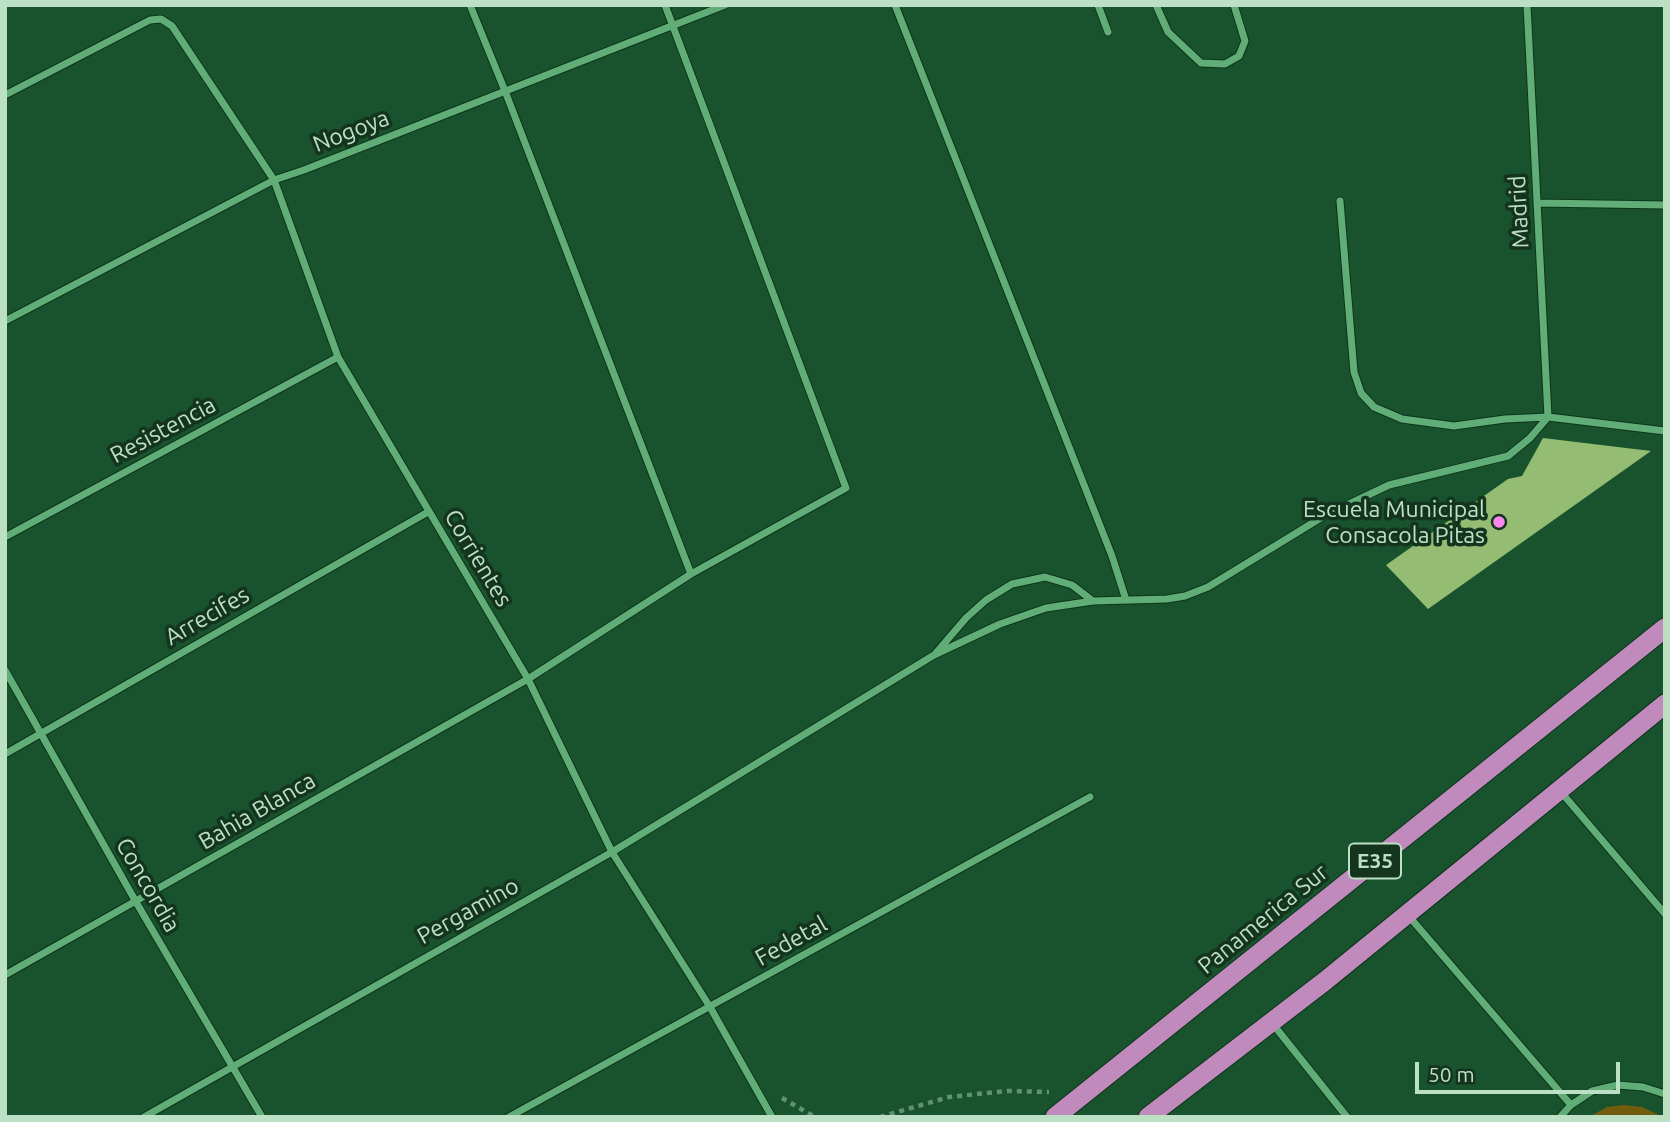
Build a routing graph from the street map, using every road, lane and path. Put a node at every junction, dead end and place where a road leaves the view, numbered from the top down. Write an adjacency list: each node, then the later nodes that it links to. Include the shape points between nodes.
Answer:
1 (470, 5): 11 (street)
2 (665, 5): 9 (street)
3 (725, 5): 9 (street, Nogoya)
4 (895, 5): 24 (street)
5 (1098, 5): 10 (street)
6 (1156, 5): 7 (street, via 1168,32 1201,63 1225,64 1240,56 1245,41)
7 (1234, 5)
8 (1527, 5): 15 (street, Madrid)
9 (673, 25): 11 (street, Nogoya); 23 (street, Bahia Blanca, via 846,488)
10 (1108, 32)
11 (505, 91): 13 (street, Nogoya); 23 (street)
12 (5, 95): 13 (street, Corrientes, via 150,20 161,19 172,26)
13 (274, 180): 17 (street, Nogoya); 18 (street, Corrientes)
14 (1340, 201): 19 (street, via 1354,373 1368,401 1383,413 1402,419 1454,426)
15 (1538, 203): 16 (street); 19 (street, Madrid)
16 (1665, 205)
17 (5, 321)
18 (338, 357): 21 (street, Corrientes); 22 (street, Resistencia)
19 (1548, 417): 20 (street); 24 (street, via 1508,456 1390,485 1324,516 1208,587 1167,599)
20 (1665, 431)
21 (428, 512): 29 (street, Corrientes); 31 (street, Arrecifes)
22 (5, 537)
23 (691, 574): 29 (street, Bahia Blanca)
24 (1126, 600): 25 (street)
25 (1093, 601): 27 (street, via 1046,608); 27 (street, via 1072,585 1045,577 1012,584 965,618)
26 (1665, 628): 43 (highway, Panamerica Sur / E35)
27 (934, 655): 35 (street, Pergamino)
28 (5, 670): 31 (street, Concordia)
29 (528, 679): 35 (street, Corrientes); 36 (street, Bahia Blanca)
30 (1665, 704): 33 (highway, E35)
31 (40, 733): 32 (street, Arrecifes); 36 (street, Concordia)
32 (5, 754)
33 (1558, 789): 37 (highway, E35); 38 (street)
34 (1090, 797): 40 (street, Fedetal)
35 (612, 852): 40 (street, Corrientes); 42 (street, Pergamino)
36 (136, 902): 39 (street, Bahia Blanca); 42 (street, Concordia)
37 (1406, 913): 41 (highway, E35); 45 (street)
38 (1665, 914)
39 (5, 975)
40 (710, 1007): 48 (street, Fedetal); 49 (street, Corrientes)
41 (1271, 1023): 52 (highway, E35); 53 (street)
42 (231, 1067): 46 (street, Pergamino); 47 (street, Concordia)
43 (1084, 1093): 50 (path, via 1007,1091 949,1097); 51 (highway, Panamerica Sur / E35)
44 (1665, 1094): 45 (street, via 1618,1085 1592,1091)
45 (1571, 1105): 54 (street)
46 (144, 1117)
47 (262, 1117)
48 (509, 1117)
49 (772, 1117)
50 (880, 1117)
51 (1055, 1117)
52 (1148, 1117)
53 (1347, 1117)
54 (1560, 1117)

